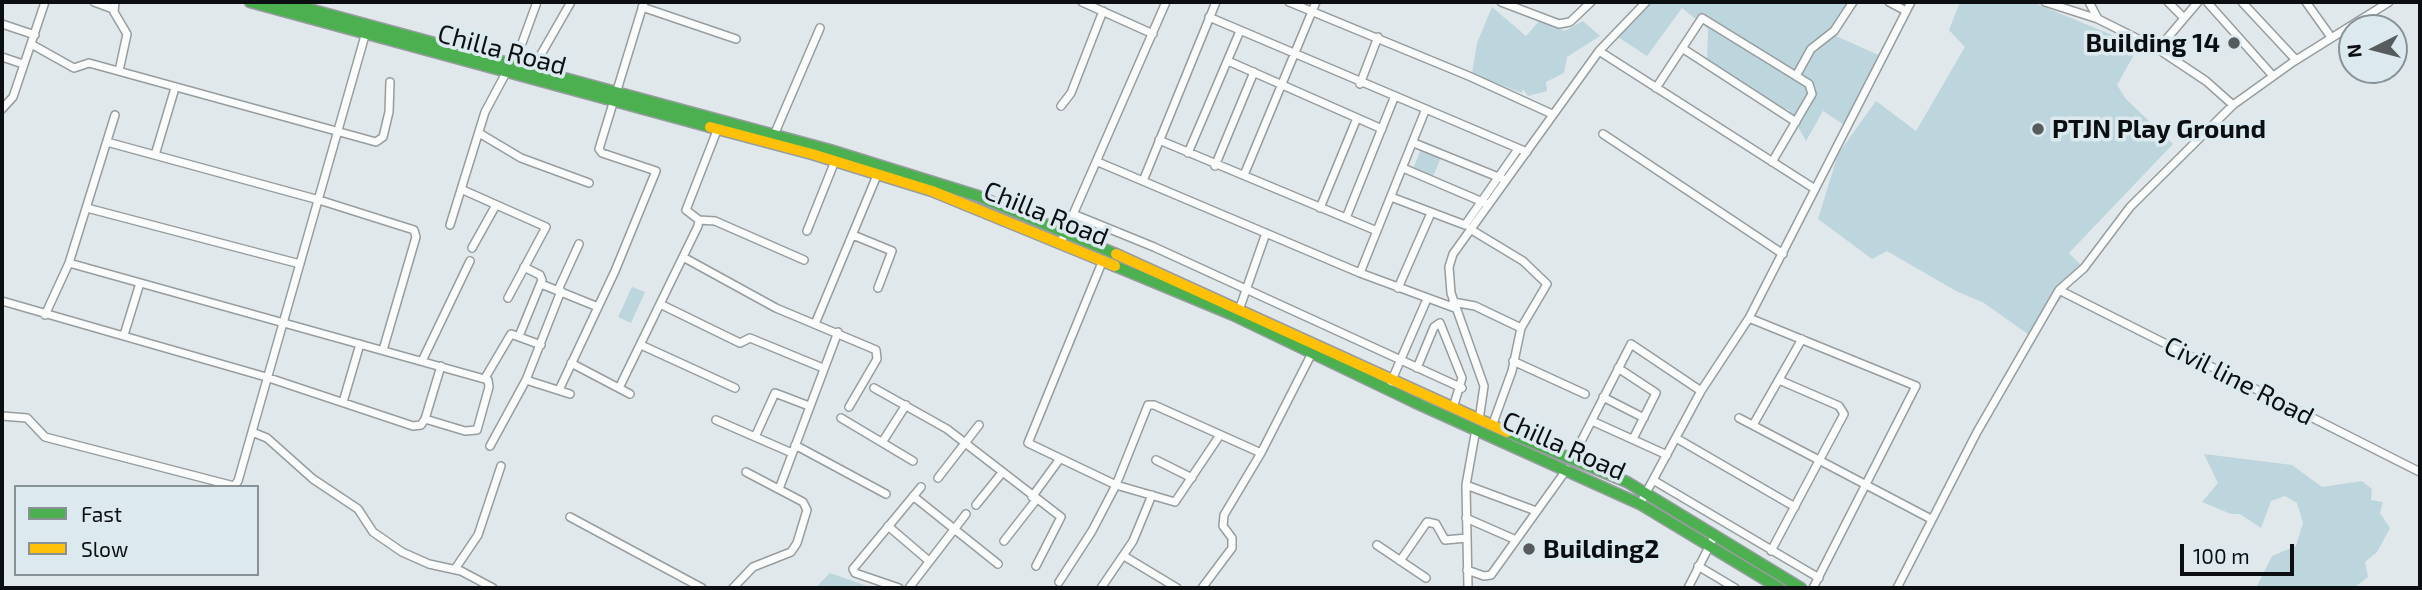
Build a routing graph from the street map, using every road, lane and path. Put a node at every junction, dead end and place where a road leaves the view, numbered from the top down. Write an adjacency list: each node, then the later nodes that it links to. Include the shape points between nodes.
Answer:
1 (45, 2): 39 (street)
2 (94, 2): 27 (street)
3 (250, 2): 25 (main road, Chilla Road)
4 (537, 2): 52 (street)
5 (571, 2): 53 (street)
6 (1082, 2): 28 (street)
7 (1166, 2): 38 (street)
8 (1216, 2): 32 (street)
9 (1289, 2): 29 (street)
10 (1316, 2): 29 (street)
11 (1501, 2): 12 (street, via 1559,24 1570,22)
12 (1591, 2)
13 (1646, 2): 46 (street)
14 (1853, 2): 57 (street, via 1833,31 1811,50)
15 (1889, 2): 30 (street)
16 (1911, 2): 30 (street)
17 (2045, 2): 33 (street)
18 (2089, 2): 33 (street)
19 (2168, 2): 31 (street)
20 (2198, 2): 31 (street)
21 (2207, 2): 58 (street)
22 (2242, 2): 49 (street)
23 (2306, 2): 41 (street)
24 (2387, 2): 41 (street)
25 (280, 4): 36 (main road, Chilla Road)
26 (643, 4): 42 (street); 64 (street)
27 (114, 5): 54 (street, via 127,34)
28 (1103, 11): 38 (street); 67 (street, via 1071,93)
29 (1312, 11): 40 (street); 47 (street)
30 (1906, 11): 99 (street)
31 (2182, 16): 45 (street)
32 (1209, 17): 37 (street); 81 (street)
33 (2098, 19): 45 (street)
34 (2, 24): 39 (street)
35 (820, 28): 80 (street)
36 (367, 29): 52 (main road); 56 (main road, Chilla Road); 77 (street)
37 (1240, 31): 47 (street); 50 (street)
38 (1153, 34): 89 (street)
39 (35, 35): 43 (street)
40 (1378, 37): 61 (street); 70 (street)
41 (2331, 37): 49 (street)
42 (736, 39)
43 (31, 44): 51 (street); 54 (street, via 74,68 86,62)
44 (1682, 48): 57 (street, via 1705,18); 63 (street); 74 (street)
45 (2158, 49): 66 (street)
46 (1600, 51): 63 (street); 70 (street)
47 (1294, 53): 60 (street); 61 (street)
48 (2, 57): 51 (street)
49 (2296, 60): 58 (street)
50 (1228, 61): 55 (street); 86 (street)
51 (23, 64): 68 (street, via 13,97)
52 (510, 64): 53 (main road); 56 (street)
53 (532, 70): 64 (main road)
54 (120, 71): 62 (street)
55 (1254, 72): 60 (street); 92 (street)
56 (504, 73): 64 (main road, Chilla Road); 78 (street)
57 (1796, 76): 74 (street, via 1812,91)
58 (2273, 76): 66 (street)
59 (390, 82): 77 (street, via 389,112 379,140)
60 (1282, 83): 72 (street); 95 (street)
61 (1360, 83): 65 (street)
62 (175, 88): 77 (street); 87 (street)
63 (1657, 88): 90 (street)
64 (615, 98): 73 (main road); 76 (main road, Chilla Road); 141 (street, via 600,152 656,171)
65 (1394, 98): 69 (street); 75 (street)
66 (2233, 105): 133 (street, via 2130,207 2084,268)
67 (1061, 106)
68 (2, 109)
69 (1425, 111): 83 (street); 84 (street)
70 (1552, 114): 85 (street)
71 (115, 115): 82 (street)
72 (1357, 118): 75 (street); 106 (street)
73 (721, 120): 76 (street); 80 (main road)
74 (1796, 121): 90 (street)
75 (1382, 128): 109 (street)
76 (717, 131): 88 (main road, Chilla Road); 110 (street, via 686,210)
77 (338, 132): 102 (street)
78 (480, 133): 98 (street, via 521,158); 100 (street)
79 (1603, 134): 120 (street)
80 (774, 135): 91 (main road)
81 (1159, 140): 86 (street); 97 (street)
82 (107, 142): 87 (street); 105 (street)
83 (1414, 143): 93 (street); 96 (street)
84 (1518, 149): 85 (street); 96 (street)
85 (1527, 152): 96 (street)
86 (1188, 153): 92 (street)
87 (155, 155): 102 (street)
88 (835, 162): 91 (main road, Chilla Road); 113 (street)
89 (1098, 162): 97 (street); 108 (street)
90 (1772, 162): 99 (street)
91 (864, 164): 94 (main road, Chilla Road); 117 (main road, via 978,196)
92 (1215, 166): 95 (street)
93 (1403, 168): 101 (street); 103 (street)
94 (878, 173): 116 (street); 117 (main road, Chilla Road)
95 (1244, 175): 106 (street)
96 (1504, 179): 103 (street)
97 (1143, 181): 115 (street)
98 (589, 183)
99 (1815, 189): 120 (street)
100 (463, 190): 104 (street); 111 (street)
101 (1391, 197): 107 (street); 114 (street)
102 (319, 200): 126 (street); 156 (street, via 410,227 416,233)
103 (1486, 203): 107 (street, via 1465,225); 112 (street)
104 (496, 205): 119 (street); 127 (street, via 545,227)
105 (87, 208): 125 (street); 126 (street)
106 (1320, 208): 109 (street)
107 (1431, 213): 132 (street)
108 (1073, 214): 117 (street); 135 (street)
109 (1346, 218): 114 (street)
110 (699, 220): 121 (street); 122 (street, via 715,221)
111 (450, 226)
112 (1470, 229): 140 (street, via 1449,267); 147 (street, via 1546,281)
113 (807, 231)
114 (1377, 232): 128 (street)
115 (1266, 233): 128 (street); 135 (street)
116 (853, 235): 131 (street, via 892,251); 146 (street)
117 (1063, 237): 123 (main road, Chilla Road); 142 (main road)
118 (579, 244): 134 (street)
119 (472, 247)
120 (1783, 254): 144 (street)
121 (683, 257): 139 (street); 146 (street)
122 (804, 260)
123 (1103, 260): 142 (main road, Chilla Road); 208 (street, via 1026,441)
124 (470, 261): 158 (street)
125 (69, 263): 129 (street); 143 (street)
126 (300, 264): 145 (street)
127 (524, 267): 130 (street, via 540,275); 136 (street)
128 (1360, 273): 132 (street)
129 (140, 283): 145 (street); 149 (street)
130 (541, 284): 134 (street); 150 (street)
131 (878, 288)
132 (1398, 288): 137 (street)
133 (2059, 290): 215 (street, Civil line Road); 239 (street)
134 (559, 291): 141 (street); 154 (street)
135 (1246, 291): 142 (street); 159 (street)
136 (508, 298)
137 (1427, 299): 140 (street); 159 (street)
138 (2, 301): 143 (street)
139 (660, 304): 155 (street); 165 (street, via 740,343 750,338)
140 (1454, 305): 147 (street, via 1475,306); 194 (street, via 1484,386)
141 (598, 307): 161 (street)
142 (1238, 312): 151 (main road, Chilla Road)
143 (45, 315): 149 (street)
144 (1749, 318): 152 (street); 176 (street)
145 (283, 323): 153 (street); 166 (street)
146 (815, 324): 148 (street)
147 (1521, 328): 160 (street)
148 (838, 332): 165 (street); 184 (street, via 878,352)
149 (124, 335): 166 (street)
150 (519, 336): 154 (street); 167 (street, via 510,336)
151 (1292, 338): 157 (main road, Chilla Road); 170 (main road)
152 (1802, 340): 169 (street); 224 (street, via 1916,386)
153 (360, 344): 156 (street); 181 (street)
154 (541, 345): 168 (street)
155 (640, 345): 171 (street); 172 (street)
156 (383, 350): 158 (street)
157 (1312, 353): 170 (main road, Chilla Road); 206 (street)
158 (422, 361): 162 (street)
159 (1401, 361): 163 (street); 170 (street)
160 (1513, 361): 179 (street); 196 (street)
161 (571, 363): 171 (street); 175 (street)
162 (441, 366): 167 (street); 190 (street)
163 (1417, 368): 174 (street); 174 (street, via 1434,327 1440,323)
164 (1618, 368): 176 (street, via 1629,345 1634,344); 180 (street); 188 (street, via 1655,391)
165 (823, 369): 183 (street)
166 (266, 377): 181 (street); 197 (street)
167 (485, 378): 190 (street, via 489,387 477,430)
168 (526, 380): 175 (street); 204 (street)
169 (1779, 380): 195 (street); 211 (street, via 1843,410 1843,419)
170 (1390, 384): 185 (main road); 194 (main road, Chilla Road)
171 (619, 388): 178 (street)
172 (735, 388)
173 (874, 388): 182 (street)
174 (1462, 388): 185 (street)
175 (559, 390): 177 (street)
176 (1701, 391): 200 (street)
177 (570, 394)
178 (630, 394)
179 (1586, 394)
180 (1604, 397): 188 (street); 192 (street)
181 (343, 402): 190 (street, via 413,426)
182 (906, 405): 202 (street); 203 (street)
183 (809, 406): 199 (street, via 775,393); 205 (street)
184 (849, 407)
185 (1453, 408): 194 (main road)
186 (2, 416): 220 (street, via 32,420 41,435)
187 (841, 418): 202 (street)
188 (1644, 418): 201 (street)
189 (1739, 418): 195 (street)
190 (425, 419)
191 (716, 419): 199 (street)
192 (1592, 421): 201 (street); 212 (street)
193 (979, 425): 203 (street)
194 (1478, 425): 196 (main road); 212 (main road, Chilla Road); 223 (street)
195 (1753, 425): 211 (street)
196 (1492, 426): 212 (main road)
197 (252, 432): 221 (street); 255 (street, via 267,438 313,480 365,514 373,532 429,564)
198 (1220, 435): 206 (street); 218 (street); 222 (street, via 1148,405)
199 (755, 437): 205 (street)
200 (1676, 438): 207 (street); 234 (street)
201 (1633, 439): 207 (street)
202 (883, 441): 210 (street)
203 (966, 444): 216 (street); 217 (street)
204 (490, 446)
205 (794, 449): 226 (street); 228 (street)
206 (1261, 453): 269 (street, via 1224,515 1223,526 1232,538 1232,548)
207 (1667, 455): 219 (street)
208 (1059, 460): 222 (street); 231 (street)
209 (1156, 460): 218 (street)
210 (914, 461)
211 (1820, 461): 224 (street); 234 (street)
212 (1570, 464): 227 (main road); 232 (main road, Chilla Road); 235 (street)
213 (501, 466): 255 (street, via 487,515)
214 (746, 472): 226 (street)
215 (2420, 472)
216 (1001, 474): 231 (street); 233 (street)
217 (938, 478)
218 (1192, 478): 229 (street, via 1175,502)
219 (1653, 480): 227 (street); 248 (street)
220 (224, 485)
221 (235, 485)
222 (1116, 485): 229 (street); 259 (street)
223 (1466, 485): 235 (street); 238 (street)
224 (1866, 486): 239 (street); 258 (street)
225 (920, 487): 230 (street)
226 (779, 489): 264 (street, via 806,505 797,543 782,557 754,567)
227 (1647, 492): 232 (street); 242 (main road)
228 (886, 494)
229 (1152, 495): 249 (street)
230 (913, 496): 240 (street); 241 (street)
231 (1034, 499): 245 (street); 253 (street, via 1062,519)
232 (1640, 504): 247 (main road, Chilla Road)
233 (976, 505)
234 (1795, 507): 248 (street)
235 (1536, 511): 244 (street)
236 (966, 514): 241 (street)
237 (570, 517): 260 (street)
238 (1466, 517): 243 (street); 244 (street)
239 (1931, 519): 276 (street)
240 (888, 526): 250 (street); 265 (street, via 853,571)
241 (955, 529): 250 (street); 252 (street)
242 (1715, 535): 247 (street); 274 (main road)
243 (1466, 538): 251 (street, via 1444,540 1436,524 1427,522); 256 (street)
244 (1516, 540): 256 (street, via 1491,575)
245 (1004, 541)
246 (1377, 545): 251 (street)
247 (1708, 545): 254 (street); 273 (main road, Chilla Road)
248 (1771, 551): 258 (street)
249 (1125, 556): 267 (street); 268 (street)
250 (929, 561): 266 (street)
251 (1400, 561): 257 (street)
252 (998, 564)
253 (1036, 566)
254 (1698, 566): 271 (street); 272 (street)
255 (455, 569): 261 (street)
256 (1467, 570): 270 (street)
257 (1426, 578)
258 (1819, 578): 275 (street)
259 (1059, 582)
260 (691, 583): 262 (street); 263 (street)
261 (493, 588)
262 (680, 588)
263 (702, 588)
264 (733, 588)
265 (899, 588)
266 (909, 588)
267 (1101, 588)
268 (1177, 588)
269 (1202, 588)
270 (1468, 588)
271 (1688, 588)
272 (1735, 588)
273 (1779, 588)
274 (1801, 588)
275 (1813, 588)
276 (1897, 588)

